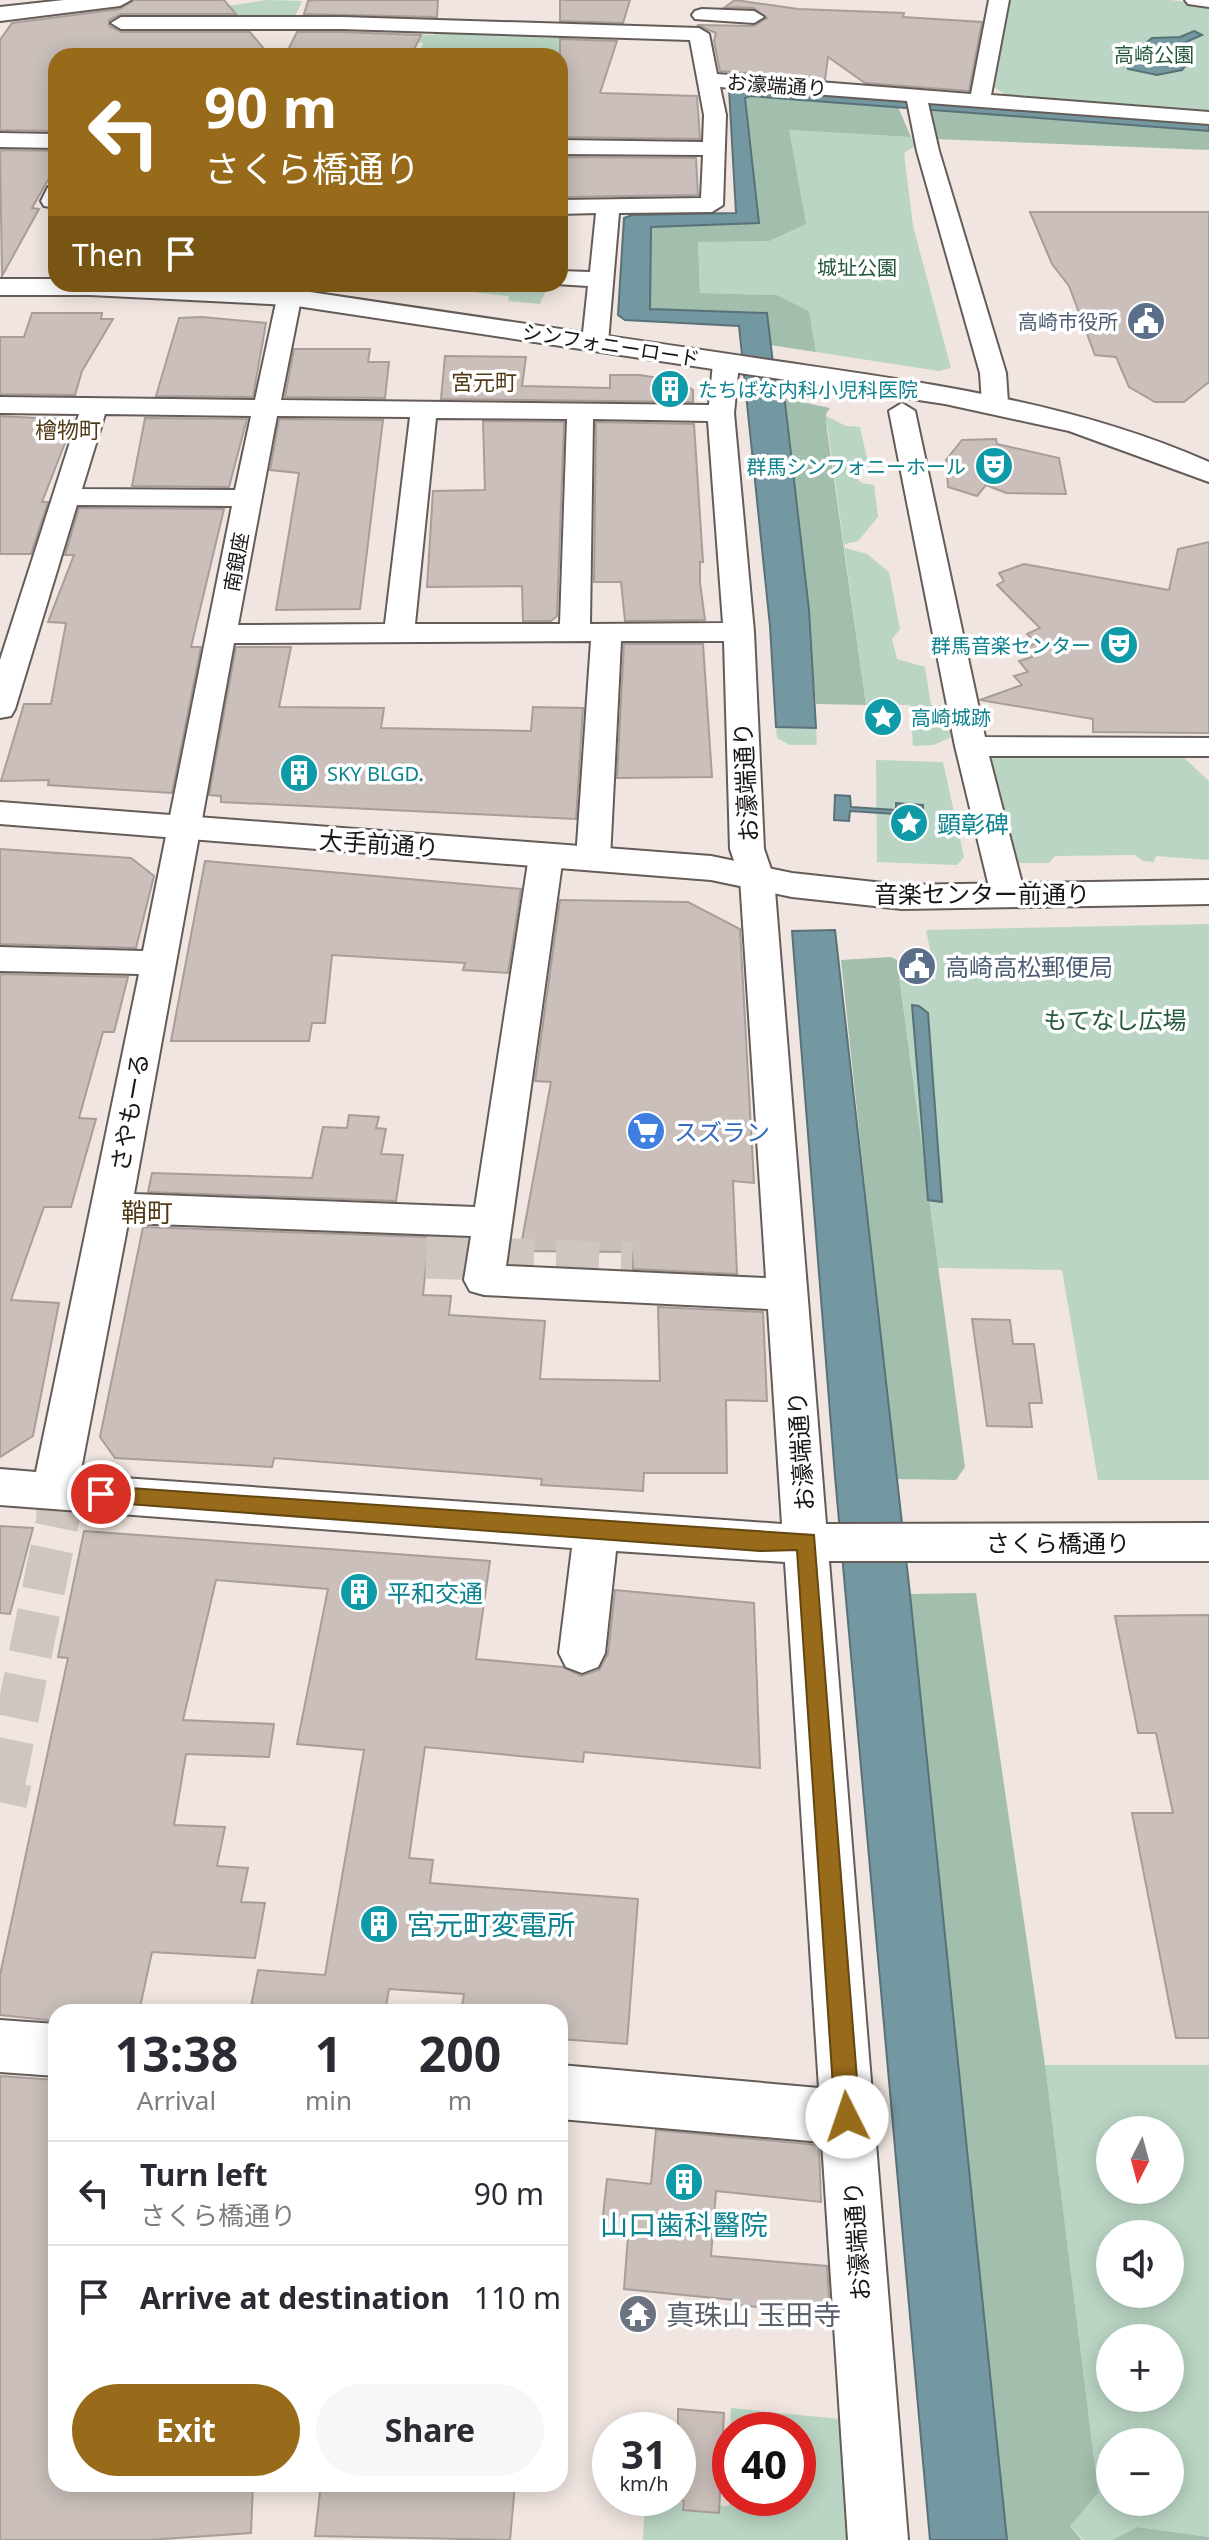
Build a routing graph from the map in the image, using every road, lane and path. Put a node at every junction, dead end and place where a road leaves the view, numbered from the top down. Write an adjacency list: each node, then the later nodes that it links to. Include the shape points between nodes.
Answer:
1 (347, 0): 10 (street)
2 (999, 0): 15 (street)
3 (1195, 0): 5 (street)
4 (115, 1): 6 (main road); 9 (street)
5 (1209, 1)
6 (0, 14)
7 (754, 17): 11 (street)
8 (650, 18): 10 (street); 11 (street); 11 (street)
9 (121, 23): 10 (street); 12 (street)
10 (342, 23): 13 (street)
11 (700, 24): 14 (street)
12 (114, 45)
13 (337, 45)
14 (709, 80): 16 (street, お濠端通り); 21 (street, お濠端通り)
15 (980, 100): 16 (street, お濠端通り); 17 (street, お濠端通り)
16 (918, 102): 32 (street, via 993,373)
17 (1209, 118)
18 (0, 140): 19 (street)
19 (48, 141)
20 (568, 147): 21 (street)
21 (713, 149): 23 (street, お濠端通り, via 712,205)
22 (568, 207): 23 (street)
23 (608, 207): 25 (street)
24 (568, 278): 25 (street)
25 (601, 279): 30 (street)
26 (0, 287): 27 (main road, シンフォニーロード)
27 (48, 287)
28 (291, 292): 35 (street, 南銀座)
29 (303, 292): 30 (main road, シンフォニーロード)
30 (595, 342): 31 (main road, シンフォニーロード)
31 (726, 363): 32 (main road, シンフォニーロード); 39 (street, お濠端通り)
32 (995, 403): 40 (main road, シンフォニーロード, via 1127,439)
33 (0, 405): 34 (street)
34 (94, 406): 35 (street); 41 (street)
35 (268, 406): 36 (street); 42 (street, 南銀座)
36 (424, 409): 37 (street); 46 (street)
37 (580, 411): 39 (street); 43 (street)
38 (902, 411): 49 (street)
39 (721, 413): 45 (street, お濠端通り)
40 (1207, 470)
41 (66, 497): 42 (street); 48 (street)
42 (247, 498): 47 (street, 南銀座)
43 (575, 632): 44 (street); 46 (street)
44 (607, 632): 45 (street); 54 (street)
45 (739, 632): 55 (street, お濠端通り, via 747,849)
46 (399, 633): 47 (street)
47 (223, 634): 52 (street, 南銀座)
48 (0, 709)
49 (971, 746): 50 (street); 57 (street)
50 (1209, 747)
51 (0, 813): 52 (main road, 大手前通り)
52 (185, 828): 53 (main road, 大手前通り); 59 (street, さやもーる)
53 (546, 856): 54 (main road, 大手前通り); 61 (street)
54 (593, 859): 55 (main road, 大手前通り, via 711,868)
55 (757, 878): 57 (main road, 音楽センター前通り, via 902,897); 62 (street, お濠端通り)
56 (1209, 892): 57 (main road, 音楽センター前通り)
57 (1008, 895)
58 (0, 959): 59 (street)
59 (156, 963): 60 (street, さやもーる)
60 (112, 1208): 61 (street); 64 (street, さやもーる, via 58,1466)
61 (493, 1222): 62 (street, via 484,1280)
62 (790, 1295): 66 (street, お濠端通り)
63 (0, 1487): 64 (street)
64 (58, 1491): 65 (street)
65 (596, 1531): 66 (street, via 760,1543); 68 (street)
66 (824, 1542): 67 (street, さくら橋通り); 72 (street, お濠端通り)
67 (1209, 1542)
68 (582, 1653)
69 (0, 2046): 70 (street)
70 (48, 2049)
71 (568, 2093): 72 (street)
72 (847, 2117): 73 (street, お濠端通り)
73 (878, 2540)

